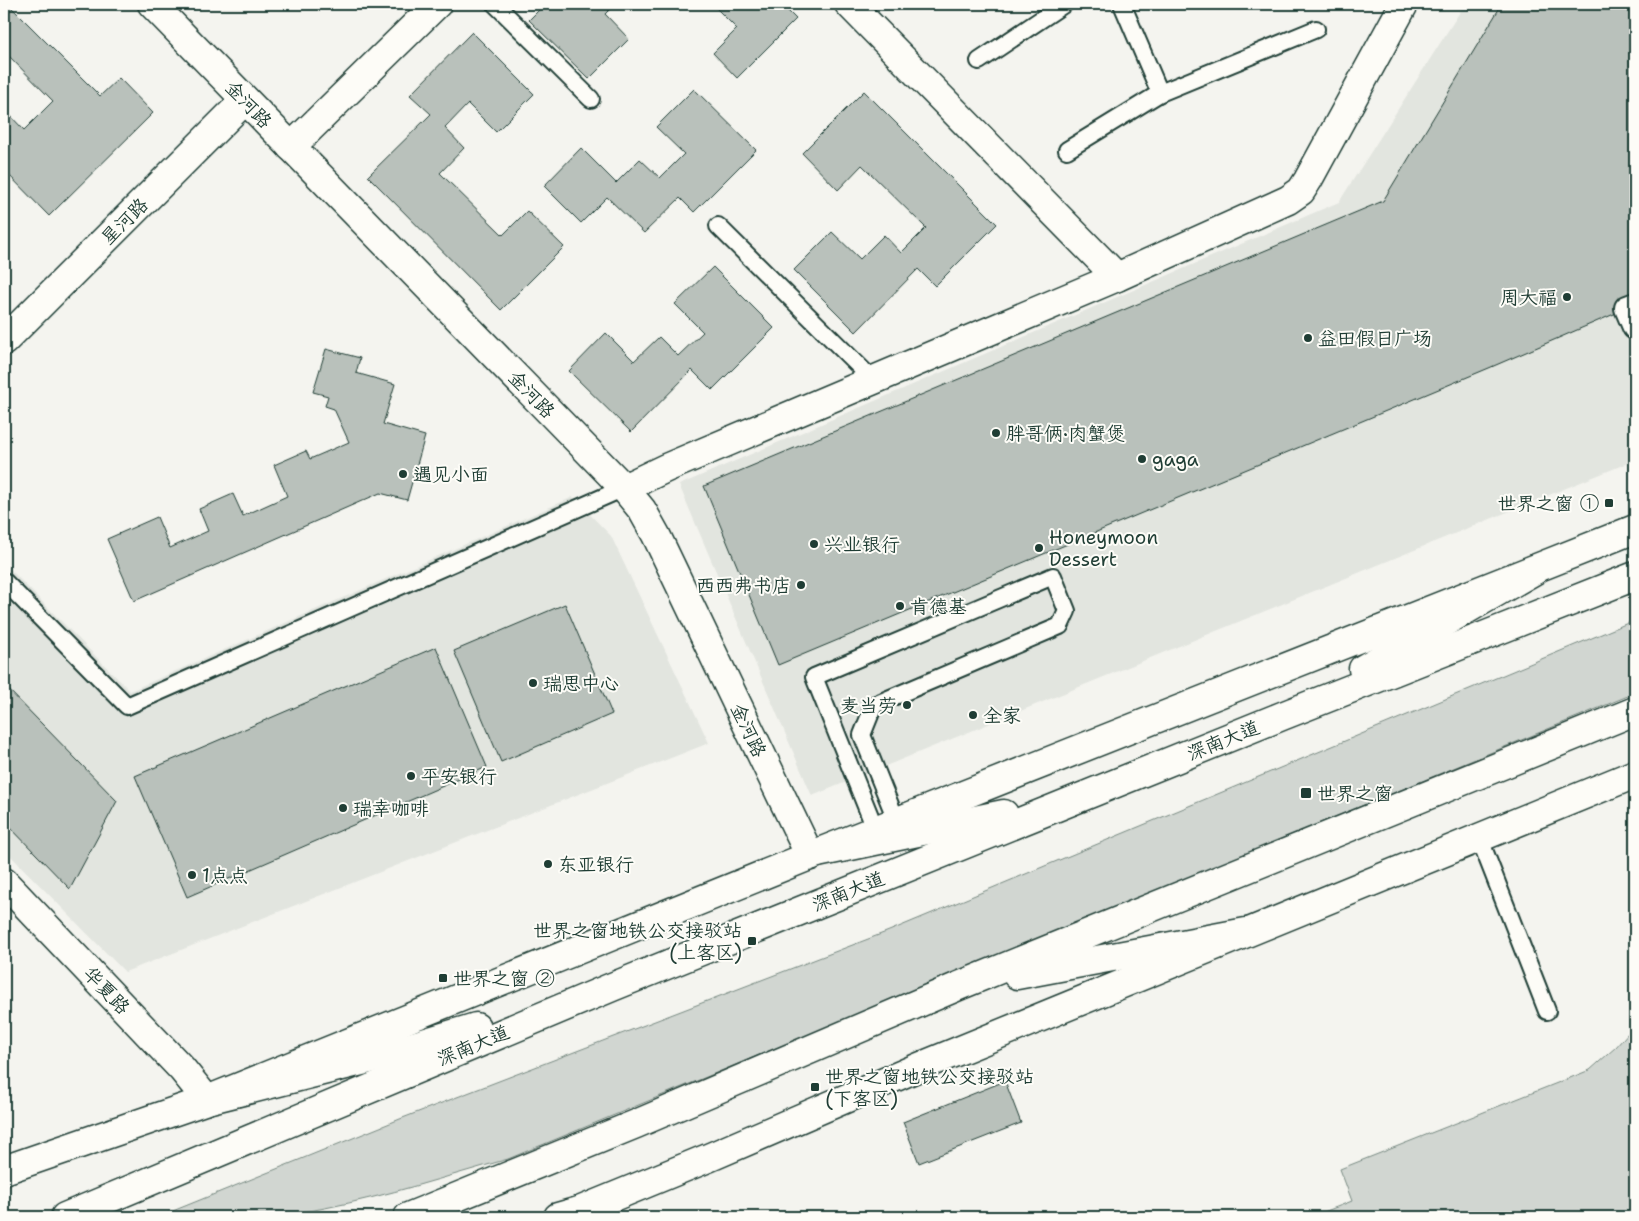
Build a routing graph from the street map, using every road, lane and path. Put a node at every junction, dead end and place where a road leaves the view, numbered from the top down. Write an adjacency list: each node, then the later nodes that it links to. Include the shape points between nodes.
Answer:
1 (152, 4): 12 (main road, 金河路)
2 (437, 4): 13 (main road)
3 (495, 4): 11 (lane)
4 (850, 4): 16 (main road)
5 (1064, 4): 9 (lane)
6 (1122, 4): 10 (lane)
7 (1404, 4): 16 (main road, via 1301,191 1288,200)
8 (1316, 29): 10 (lane)
9 (979, 61)
10 (1160, 92): 14 (lane)
11 (591, 99)
12 (245, 100): 13 (main road, 金河路); 19 (main road, 星河路)
13 (291, 147): 21 (main road, 金河路)
14 (1066, 150)
15 (718, 226): 20 (lane)
16 (1117, 277): 20 (main road)
17 (1635, 305): 18 (street, via 1628,308)
18 (1635, 327)
19 (4, 342)
20 (873, 380): 21 (main road)
21 (624, 488): 25 (lane, via 127,706); 32 (main road, 金河路, via 656,535)
22 (1635, 529): 23 (main road)
23 (1536, 570): 27 (main road); 30 (main road)
24 (1635, 576): 27 (main road, 深南大道)
25 (4, 581)
26 (1635, 711): 35 (main road)
27 (1282, 716): 29 (main road, 深南大道)
28 (1635, 774): 31 (main road)
29 (1074, 800): 32 (main road); 36 (main road, 深南大道)
30 (886, 826): 30 (lane, via 862,735 874,705 1060,626 1067,611 1053,576 814,678); 32 (main road)
31 (1479, 837): 34 (main road); 37 (lane)
32 (813, 855): 38 (main road)
33 (4, 882): 38 (main road, 华夏路, via 182,1069)
34 (1246, 932): 35 (main road); 42 (main road, via 708,1158)
35 (962, 985): 41 (main road)
36 (612, 986): 38 (main road, via 378,1057); 40 (main road, 深南大道)
37 (1547, 1011)
38 (207, 1100): 39 (main road)
39 (4, 1170)
40 (65, 1217)
41 (408, 1217)
42 (558, 1217)

